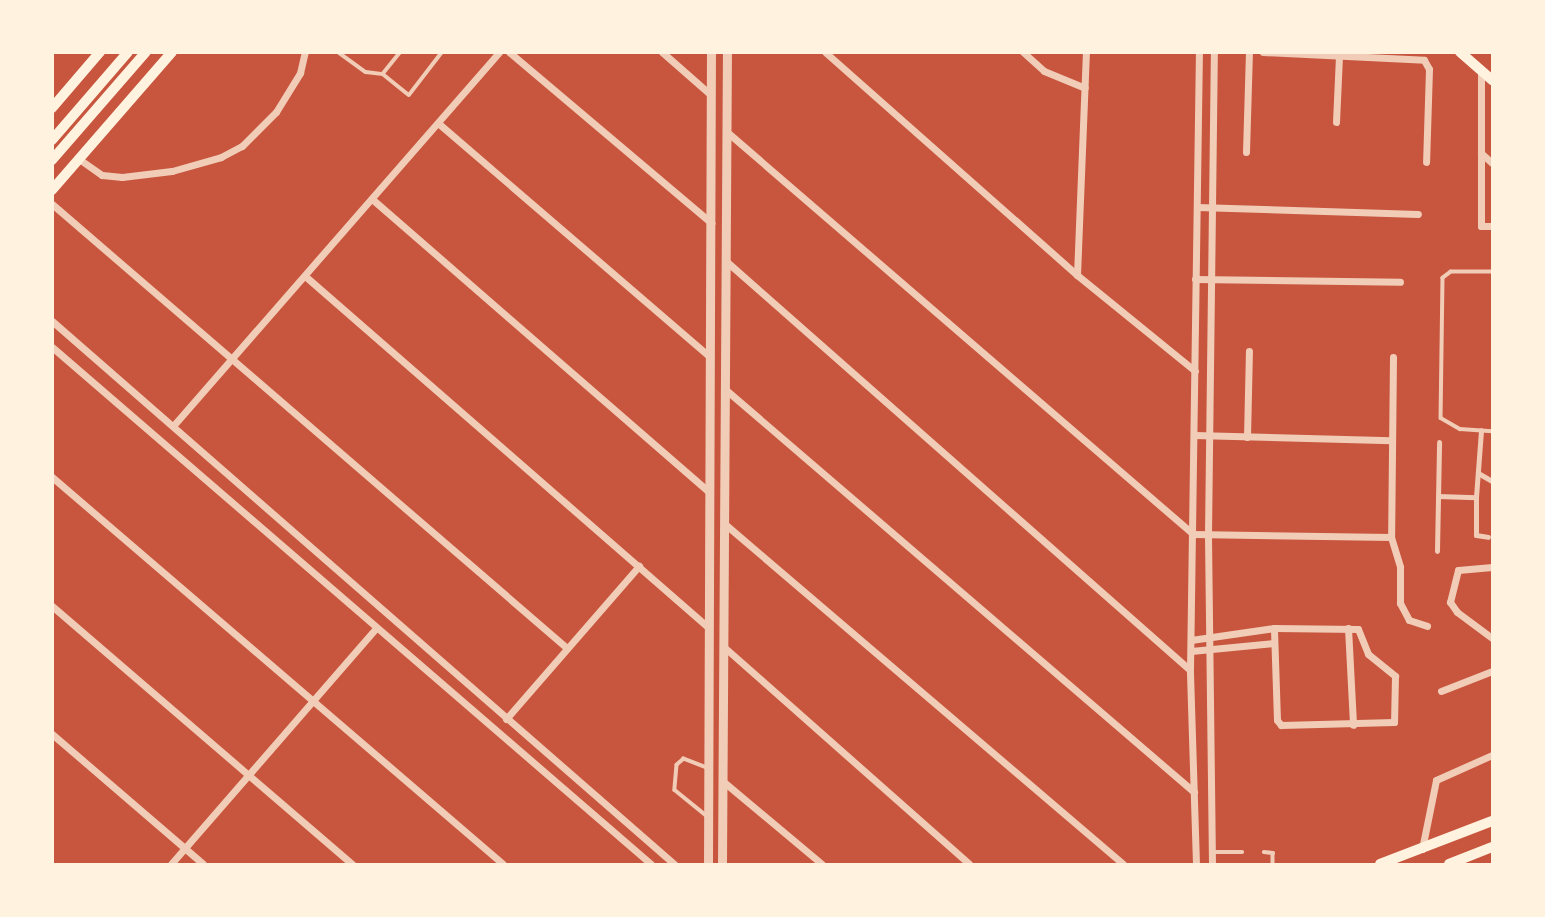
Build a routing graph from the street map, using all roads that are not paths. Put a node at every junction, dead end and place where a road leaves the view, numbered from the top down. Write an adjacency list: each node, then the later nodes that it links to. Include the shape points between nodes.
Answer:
1 (100, 52): 28 (main road)
2 (128, 52): 32 (main road)
3 (146, 52): 36 (main road)
4 (172, 52): 35 (main road)
5 (305, 52): 35 (street, via 300,73 276,112 242,146 221,157 172,172 122,177 102,175)
6 (338, 52): 24 (lane, via 366,72)
7 (401, 52): 24 (lane)
8 (442, 52): 24 (lane, via 409,95)
9 (499, 52): 29 (street)
10 (509, 52): 47 (street)
11 (662, 52): 27 (street)
12 (711, 52): 27 (street)
13 (727, 52): 31 (street)
14 (825, 52): 51 (street)
15 (1023, 52): 26 (street, via 1044,71)
16 (1086, 52): 26 (street)
17 (1199, 52): 44 (street)
18 (1213, 52): 45 (street)
19 (1249, 52): 33 (street)
20 (1263, 52): 22 (street)
21 (1460, 52): 23 (main road)
22 (1339, 57): 30 (street); 37 (street, via 1414,58 1428,64)
23 (1481, 71): 25 (main road); 34 (street)
24 (383, 74)
25 (1493, 80)
26 (1085, 88): 51 (street)
27 (711, 95): 39 (street)
28 (52, 108)
29 (438, 122): 42 (street); 60 (street)
30 (1336, 122)
31 (727, 132): 40 (street); 83 (street)
32 (52, 140)
33 (1246, 152)
34 (1481, 153): 38 (street); 48 (street, via 1481,226)
35 (79, 159): 41 (main road)
36 (52, 160)
37 (1426, 162)
38 (1493, 163)
39 (711, 180): 40 (street); 47 (street)
40 (726, 180): 49 (street)
41 (52, 190)
42 (372, 199): 52 (street); 77 (street)
43 (52, 204): 59 (street)
44 (1197, 207): 45 (street); 53 (street)
45 (1212, 207): 46 (street); 54 (street)
46 (1418, 214)
47 (711, 223): 60 (street)
48 (1493, 226)
49 (727, 262): 63 (street); 104 (street)
50 (1493, 272): 65 (lane, via 1451,272 1442,283 1441,418 1454,427)
51 (1077, 275): 62 (street)
52 (305, 276): 59 (street); 88 (street)
53 (1195, 279): 54 (street); 62 (street)
54 (1212, 279): 55 (street); 68 (street)
55 (1400, 282)
56 (52, 321): 64 (street)
57 (53, 348): 82 (street)
58 (1249, 351): 69 (street)
59 (230, 356): 64 (street); 101 (street)
60 (710, 357): 72 (street)
61 (1393, 357): 70 (street)
62 (1195, 371): 67 (street)
63 (726, 390): 73 (street); 115 (street)
64 (173, 426): 80 (street)
65 (1481, 430): 66 (lane); 74 (street)
66 (1493, 431)
67 (1194, 435): 68 (street); 83 (street)
68 (1208, 436): 69 (street); 84 (street)
69 (1247, 437): 70 (street)
70 (1391, 440): 85 (street)
71 (1439, 442): 78 (street)
72 (709, 460): 73 (street); 77 (street)
73 (726, 460): 81 (street)
74 (1478, 472): 76 (street); 79 (street)
75 (52, 477): 107 (street)
76 (1493, 481)
77 (709, 492): 93 (street)
78 (1438, 496): 79 (street); 87 (street)
79 (1476, 497): 86 (street, via 1476,535)
80 (270, 513): 82 (street); 108 (street)
81 (726, 525): 100 (street); 141 (street)
82 (260, 527): 92 (street)
83 (1193, 534): 84 (street); 98 (street)
84 (1208, 534): 85 (street); 96 (street)
85 (1391, 537): 91 (street, via 1401,567 1403,614)
86 (1490, 537)
87 (1437, 551)
88 (639, 566): 93 (street); 101 (street)
89 (1493, 567): 97 (street, via 1458,570 1450,602)
90 (52, 606): 113 (street)
91 (1427, 626)
92 (376, 628): 107 (street); 117 (street)
93 (709, 628): 112 (street)
94 (1273, 628): 95 (street); 96 (street); 99 (street)
95 (1348, 628): 109 (street); 109 (street, via 1358,629 1368,654 1396,679 1394,722)
96 (1211, 637): 98 (street); 102 (street)
97 (1493, 638)
98 (1191, 640): 103 (street)
99 (1274, 643): 102 (street); 109 (street, via 1279,722)
100 (724, 647): 114 (street); 140 (street)
101 (567, 648): 108 (street)
102 (1210, 648): 103 (street); 125 (street)
103 (1191, 651): 104 (street)
104 (1190, 670): 115 (street)
105 (1493, 671): 106 (street)
106 (1441, 691)
107 (313, 701): 113 (street); 134 (street)
108 (506, 719): 116 (street)
109 (1353, 725)
110 (52, 734): 123 (street)
111 (1493, 755): 124 (street, via 1436,780)
112 (707, 768): 118 (street); 118 (lane, via 684,759 677,765 675,790)
113 (248, 775): 123 (street); 133 (street)
114 (725, 783): 120 (street); 139 (street)
115 (1194, 792): 142 (street)
116 (603, 803): 117 (street); 136 (street)
117 (592, 814): 135 (street)
118 (708, 816): 121 (street)
119 (1493, 821): 124 (main road)
120 (722, 832): 121 (street); 138 (street)
121 (708, 833): 137 (street)
122 (1493, 847): 128 (main road)
123 (185, 848): 131 (street); 132 (street)
124 (1422, 849): 145 (main road)
125 (1213, 852): 126 (lane); 143 (street)
126 (1242, 852)
127 (1264, 852): 144 (lane, via 1273,853)
128 (1481, 852): 129 (street); 130 (main road)
129 (1493, 854)
130 (1469, 861): 146 (main road)
131 (171, 864)
132 (203, 864)
133 (352, 864)
134 (503, 864)
135 (651, 864)
136 (674, 864)
137 (708, 864)
138 (722, 864)
139 (822, 864)
140 (969, 864)
141 (1123, 864)
142 (1196, 864)
143 (1212, 864)
144 (1273, 864)
145 (1380, 864)
146 (1449, 864)

